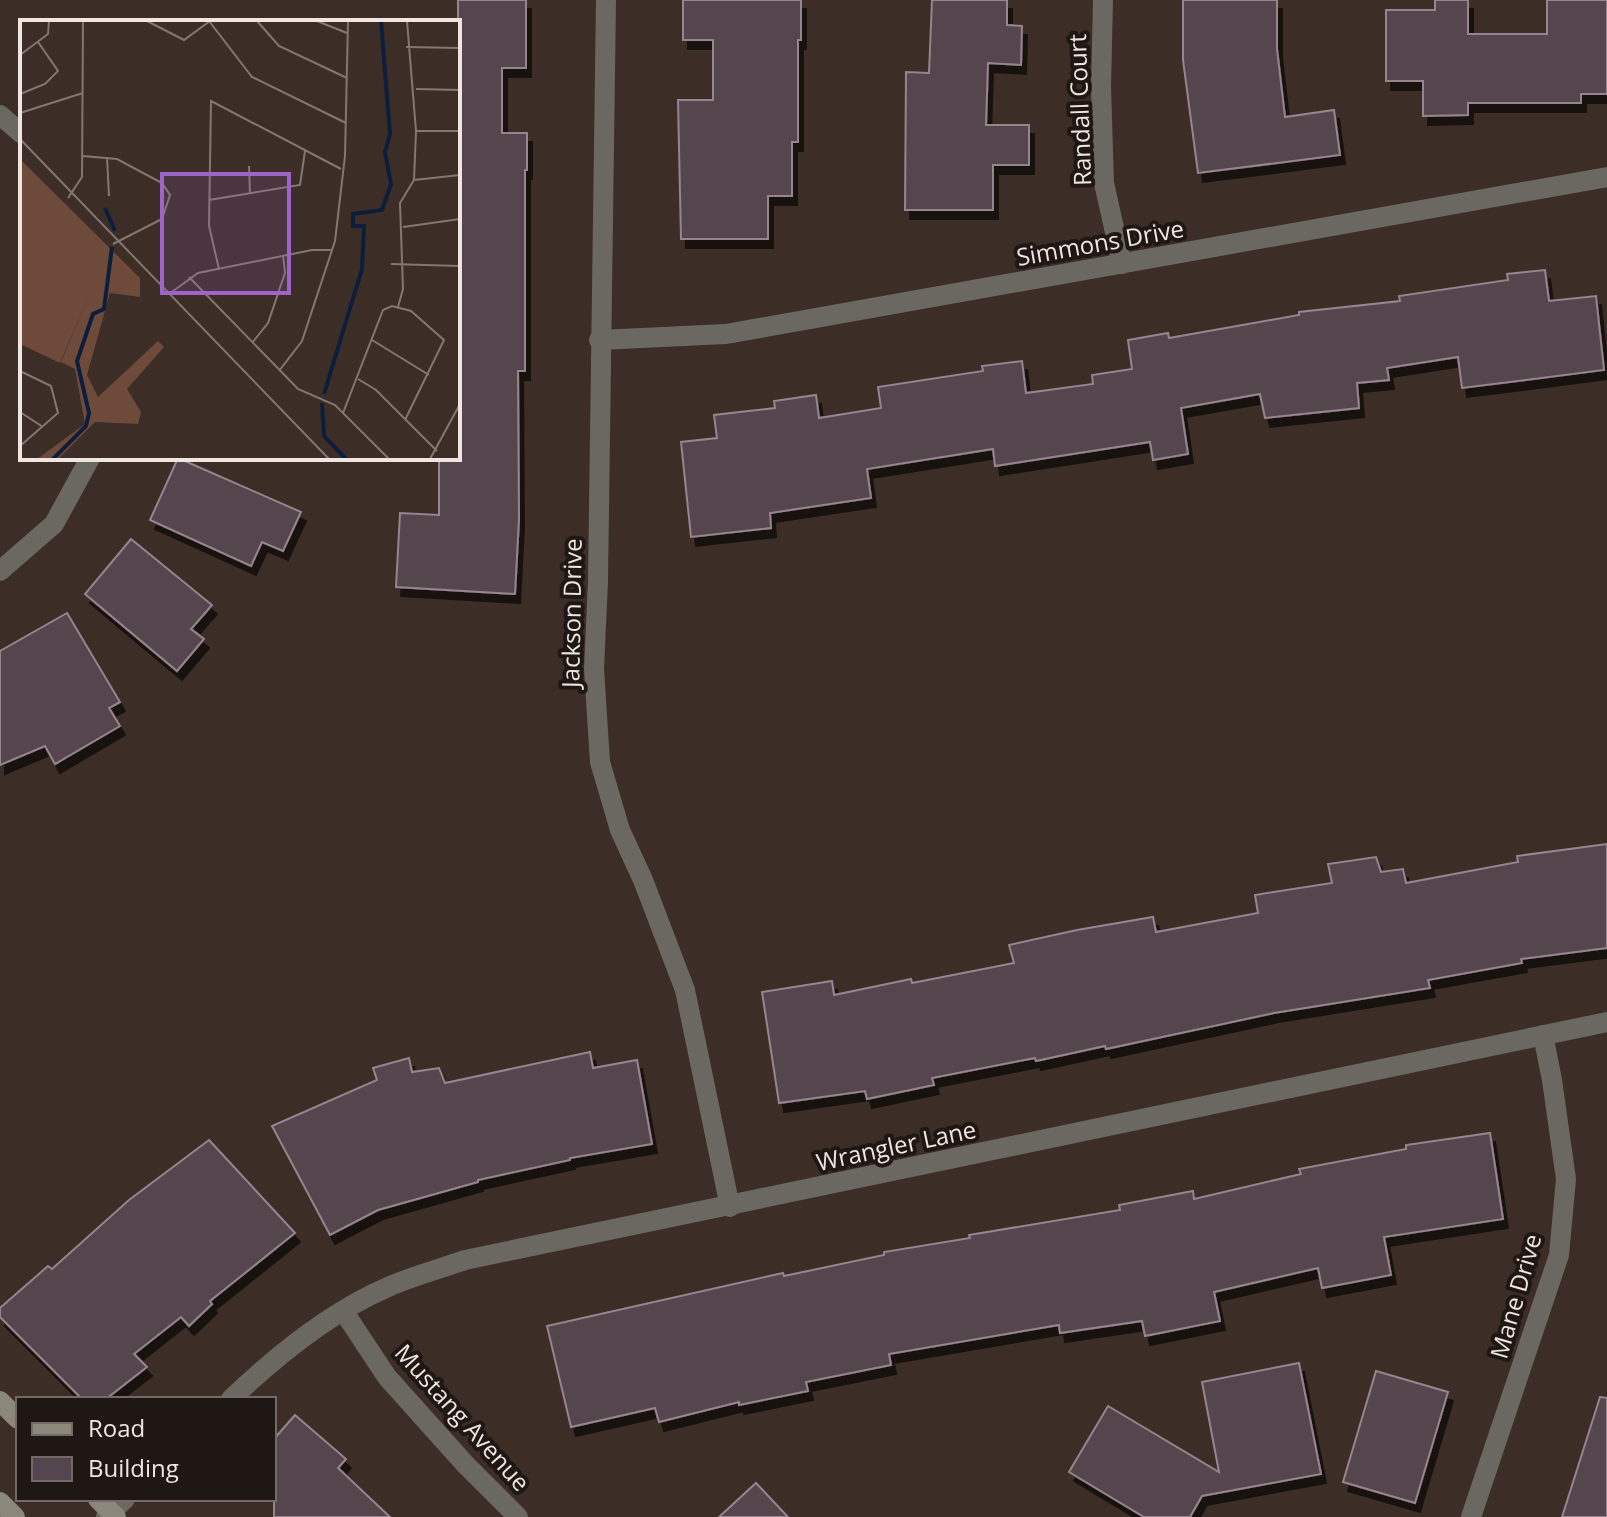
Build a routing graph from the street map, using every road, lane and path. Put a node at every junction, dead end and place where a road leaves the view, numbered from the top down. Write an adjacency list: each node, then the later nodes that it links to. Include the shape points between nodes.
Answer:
1 (606, 0): 7 (street, Jackson Drive)
2 (1103, 0): 6 (street, Randall Court, via 1104,183)
3 (0, 115): 4 (street)
4 (20, 132)
5 (1607, 177): 6 (street, Simmons Drive)
6 (1122, 264): 7 (street, Simmons Drive, via 726,334)
7 (599, 340): 12 (street, Jackson Drive, via 594,669 600,762 620,830 685,990)
8 (89, 460): 9 (street, via 54,524)
9 (0, 571)
10 (1607, 1022): 11 (street, Wrangler Lane)
11 (1543, 1035): 12 (street, Wrangler Lane); 20 (street, Mane Drive, via 1566,1179 1559,1255)
12 (730, 1207): 13 (street, Wrangler Lane, via 465,1260 388,1287)
13 (344, 1312): 14 (street, Wrangler Lane); 19 (street, Mustang Avenue, via 387,1377)
14 (233, 1397)
15 (0, 1401): 16 (main road)
16 (16, 1417)
17 (0, 1502): 18 (main road)
18 (15, 1517)
19 (518, 1517)
20 (1471, 1517)

